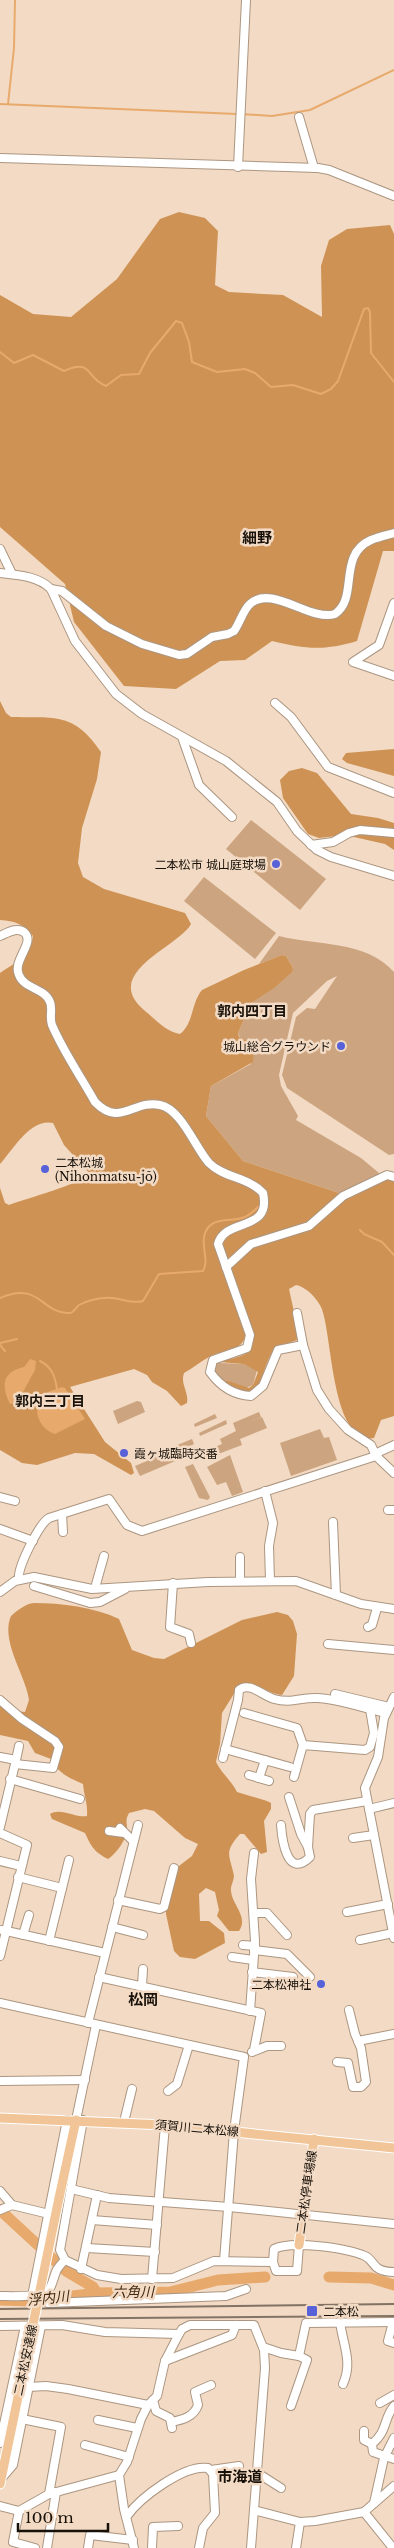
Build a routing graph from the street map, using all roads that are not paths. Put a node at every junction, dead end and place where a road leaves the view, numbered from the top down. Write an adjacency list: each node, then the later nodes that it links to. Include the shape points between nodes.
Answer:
1 (246, 0): 4 (street)
2 (299, 117): 5 (street)
3 (0, 158): 4 (street)
4 (238, 166): 5 (street)
5 (314, 168): 6 (street, via 329,170)
6 (394, 196)
7 (394, 533): 11 (street, via 371,540 358,551 351,565 344,606 335,614 317,614 276,599 255,600 234,630 204,640 187,654 179,655 142,644 106,626 62,591)
8 (0, 549): 10 (street)
9 (0, 573): 10 (street)
10 (12, 574): 11 (street, via 38,580)
11 (51, 589): 15 (street, via 75,642 116,694 142,714)
12 (394, 604): 13 (street, via 379,645 353,662)
13 (394, 676)
14 (275, 703): 16 (street, via 290,717 328,767)
15 (182, 737): 17 (street, via 199,785); 19 (street, via 226,761 277,802)
16 (394, 794)
17 (232, 817)
18 (394, 833): 19 (street, via 360,830 332,842)
19 (312, 846): 20 (street, via 331,857)
20 (394, 876)
21 (0, 936): 23 (street, via 18,930 28,936 16,967 18,973 27,985 46,995 50,1002 51,1024 95,1102 103,1110 121,1113 149,1104 169,1109 210,1164 256,1186 262,1193 263,1210 257,1218 230,1229 219,1238)
22 (394, 1176): 23 (street, via 386,1175 343,1196 309,1226 251,1244)
23 (226, 1267): 25 (street, via 250,1335 246,1348 213,1360 210,1372 218,1383 232,1392 251,1396 263,1386 278,1350)
24 (297, 1313): 25 (street)
25 (303, 1345): 27 (street, via 317,1390 329,1410 348,1430 371,1445)
26 (394, 1445): 27 (street)
27 (376, 1456): 28 (street); 29 (street)
28 (394, 1473)
29 (265, 1491): 32 (street, via 142,1531 128,1525 109,1499); 41 (street, via 273,1523 269,1546)
30 (0, 1497): 31 (street)
31 (15, 1502)
32 (62, 1514): 35 (street); 36 (street, via 44,1521)
33 (333, 1522): 49 (street)
34 (0, 1530): 36 (street)
35 (63, 1532)
36 (33, 1542): 39 (street, via 18,1573)
37 (104, 1556): 45 (street)
38 (240, 1557): 40 (street)
39 (20, 1579): 42 (street, via 34,1577); 47 (street)
40 (240, 1581): 41 (street); 43 (street)
41 (270, 1581): 49 (street, via 303,1582)
42 (67, 1583): 45 (street); 48 (street)
43 (173, 1583): 46 (street); 53 (street, via 170,1627 189,1634)
44 (34, 1586): 48 (street)
45 (95, 1588): 46 (street)
46 (127, 1588): 48 (street, via 95,1603)
47 (0, 1592)
48 (62, 1595)
49 (336, 1595): 50 (street)
50 (377, 1608): 51 (street); 52 (street)
51 (394, 1609)
52 (368, 1627)
53 (191, 1643)
54 (328, 1644): 55 (street)
55 (394, 1650)
56 (335, 1694): 60 (street, via 378,1700)
57 (394, 1697): 60 (street)
58 (0, 1700): 68 (street, via 59,1747 53,1768)
59 (370, 1709): 60 (street); 62 (street, via 374,1733 367,1749); 64 (street, via 317,1698 287,1701 272,1698 248,1686 242,1687)
60 (387, 1710): 78 (street, via 378,1758 365,1784)
61 (244, 1713): 62 (street, via 298,1728)
62 (303, 1745): 71 (street)
63 (19, 1746): 68 (street)
64 (225, 1749): 66 (street); 67 (street)
65 (0, 1757): 68 (street)
66 (223, 1758)
67 (265, 1760): 69 (street); 72 (street)
68 (16, 1762): 73 (street)
69 (290, 1767)
70 (249, 1775): 72 (street)
71 (294, 1777)
72 (259, 1778): 74 (street)
73 (10, 1779): 76 (street); 79 (street)
74 (270, 1781)
75 (290, 1797): 88 (street, via 300,1834)
76 (80, 1799)
77 (394, 1803): 78 (street)
78 (368, 1805): 85 (street); 88 (street, via 313,1810)
79 (2, 1811): 82 (street)
80 (281, 1824): 88 (street, via 282,1840 291,1862 299,1863 309,1858)
81 (138, 1825): 87 (street)
82 (0, 1827)
83 (109, 1831): 87 (street, via 122,1830)
84 (0, 1833): 92 (street, via 27,1846)
85 (374, 1835): 86 (street); 97 (street)
86 (353, 1838)
87 (134, 1841): 98 (street, via 118,1886)
88 (308, 1847)
89 (254, 1853): 101 (street, via 251,1879)
90 (69, 1860): 95 (street)
91 (0, 1861): 92 (street)
92 (21, 1866): 94 (street)
93 (174, 1868): 98 (street, via 164,1907 160,1909)
94 (18, 1877): 95 (street); 104 (street)
95 (62, 1888): 110 (street)
96 (394, 1889): 97 (street)
97 (385, 1890): 99 (street)
98 (118, 1900): 103 (street)
99 (388, 1904): 100 (street); 108 (street)
100 (348, 1912)
101 (255, 1913): 107 (street, via 267,1913); 112 (street)
102 (29, 1915): 105 (street)
103 (112, 1927): 106 (street); 113 (street)
104 (3, 1931): 105 (street); 114 (street)
105 (23, 1935): 110 (street)
106 (143, 1935)
107 (287, 1935)
108 (393, 1935): 109 (street)
109 (360, 1940)
110 (49, 1941): 113 (street)
111 (244, 1945): 112 (street)
112 (255, 1948): 116 (street); 121 (street, via 287,1954)
113 (104, 1953): 119 (street)
114 (0, 1956)
115 (232, 1958): 116 (street)
116 (253, 1960): 118 (street)
117 (143, 1969): 122 (street)
118 (252, 1972): 120 (street); 125 (street)
119 (98, 1977): 122 (street); 126 (street)
120 (293, 1977)
121 (310, 1977)
122 (142, 1986): 125 (street)
123 (0, 2003): 126 (street)
124 (349, 2010): 128 (street)
125 (250, 2011): 131 (street, via 261,2013)
126 (92, 2024): 129 (street); 134 (street)
127 (394, 2034): 128 (street)
128 (358, 2041): 133 (street, via 364,2085 353,2087 348,2063)
129 (188, 2045): 132 (street); 137 (street, via 177,2084)
130 (282, 2046): 131 (street)
131 (254, 2050): 132 (street)
132 (244, 2057): 142 (street)
133 (337, 2062)
134 (85, 2080): 135 (street); 139 (street)
135 (0, 2081)
136 (132, 2089): 140 (street)
137 (168, 2091)
138 (0, 2118): 139 (main road, 須賀川二本松線)
139 (75, 2120): 140 (main road, 須賀川二本松線); 145 (street); 152 (street); 205 (main road, 二本松安達線, bridge)
140 (124, 2122): 141 (main road, 須賀川二本松線)
141 (165, 2125): 142 (main road, 須賀川二本松線); 148 (street)
142 (234, 2131): 143 (main road, 須賀川二本松線); 150 (street)
143 (314, 2139): 144 (main road, 須賀川二本松線); 153 (main road, 二本松停車場線)
144 (394, 2148)
145 (71, 2189): 147 (street); 161 (street, via 60,2250)
146 (0, 2191): 149 (street)
147 (96, 2195): 148 (street); 154 (street)
148 (158, 2202): 150 (street); 156 (street)
149 (10, 2205): 151 (street); 152 (street)
150 (228, 2207): 153 (street); 160 (street)
151 (0, 2210)
152 (49, 2214): 168 (street)
153 (303, 2215): 155 (street); 157 (main road, 二本松停車場線)
154 (92, 2220): 156 (street); 158 (street)
155 (394, 2224)
156 (157, 2225): 159 (street)
157 (299, 2245): 162 (street, via 276,2247); 162 (street, via 297,2271 276,2271); 164 (street, via 327,2246 361,2254 371,2259 379,2269)
158 (87, 2248): 159 (street); 163 (street)
159 (155, 2252): 165 (street)
160 (224, 2260): 162 (street); 165 (street, via 210,2262 173,2278)
161 (65, 2261): 163 (street); 169 (street, via 57,2269)
162 (273, 2262)
163 (81, 2269): 165 (street, via 109,2278)
164 (394, 2272)
165 (152, 2279)
166 (246, 2289): 169 (street, via 226,2296)
167 (0, 2296): 168 (street)
168 (32, 2296): 169 (street)
169 (47, 2297)
170 (340, 2322): 171 (street); 179 (street, via 306,2323); 181 (street, via 349,2362)
171 (393, 2322): 177 (street, via 388,2341)
172 (236, 2325): 176 (street, via 190,2325); 178 (street, via 254,2324); 180 (street, via 232,2335)
173 (0, 2326): 174 (street)
174 (25, 2326): 175 (street); 189 (street)
175 (41, 2326): 176 (street); 183 (street)
176 (179, 2334): 180 (street)
177 (394, 2343)
178 (262, 2347): 179 (street); 203 (street, via 265,2368)
179 (299, 2356): 187 (street, via 307,2360)
180 (165, 2361): 186 (street, via 158,2393)
181 (343, 2384)
182 (210, 2385): 186 (street, via 195,2392 198,2406 195,2412 172,2425 168,2416 156,2411)
183 (28, 2387): 186 (street, via 68,2388); 190 (street)
184 (394, 2394): 185 (street)
185 (380, 2402)
186 (150, 2403): 192 (street)
187 (291, 2406)
188 (394, 2406): 196 (street, via 388,2414 385,2429)
189 (3, 2419): 195 (street)
190 (22, 2419): 205 (street, via 13,2465); 208 (street, via 62,2427)
191 (98, 2420): 192 (street)
192 (137, 2428): 199 (street)
193 (364, 2431): 196 (street, via 364,2440)
194 (394, 2438): 198 (street)
195 (0, 2443)
196 (372, 2444): 198 (street, via 373,2452)
197 (85, 2445): 199 (street)
198 (385, 2456): 200 (street); 209 (street)
199 (129, 2457): 204 (street)
200 (394, 2459)
201 (239, 2466): 202 (street)
202 (211, 2470): 214 (street, via 198,2468 188,2471 148,2494); 222 (street, via 215,2513 203,2528)
203 (256, 2472): 206 (street); 211 (street)
204 (119, 2475): 208 (street); 214 (street)
205 (0, 2480)
206 (281, 2488)
207 (392, 2490): 209 (street)
208 (52, 2493): 212 (street); 219 (street)
209 (374, 2502): 213 (street)
210 (0, 2506): 212 (street)
211 (254, 2510): 215 (street); 223 (street)
212 (19, 2511): 218 (street, via 14,2542)
213 (364, 2512): 215 (street); 225 (street)
214 (127, 2516): 217 (street)
215 (300, 2522): 224 (street)
216 (178, 2526): 221 (street, via 153,2527)
217 (134, 2544): 220 (street, via 90,2535)
218 (35, 2548)
219 (47, 2548)
220 (88, 2548)
221 (152, 2548)
222 (199, 2548)
223 (250, 2548)
224 (296, 2548)
225 (393, 2548)

